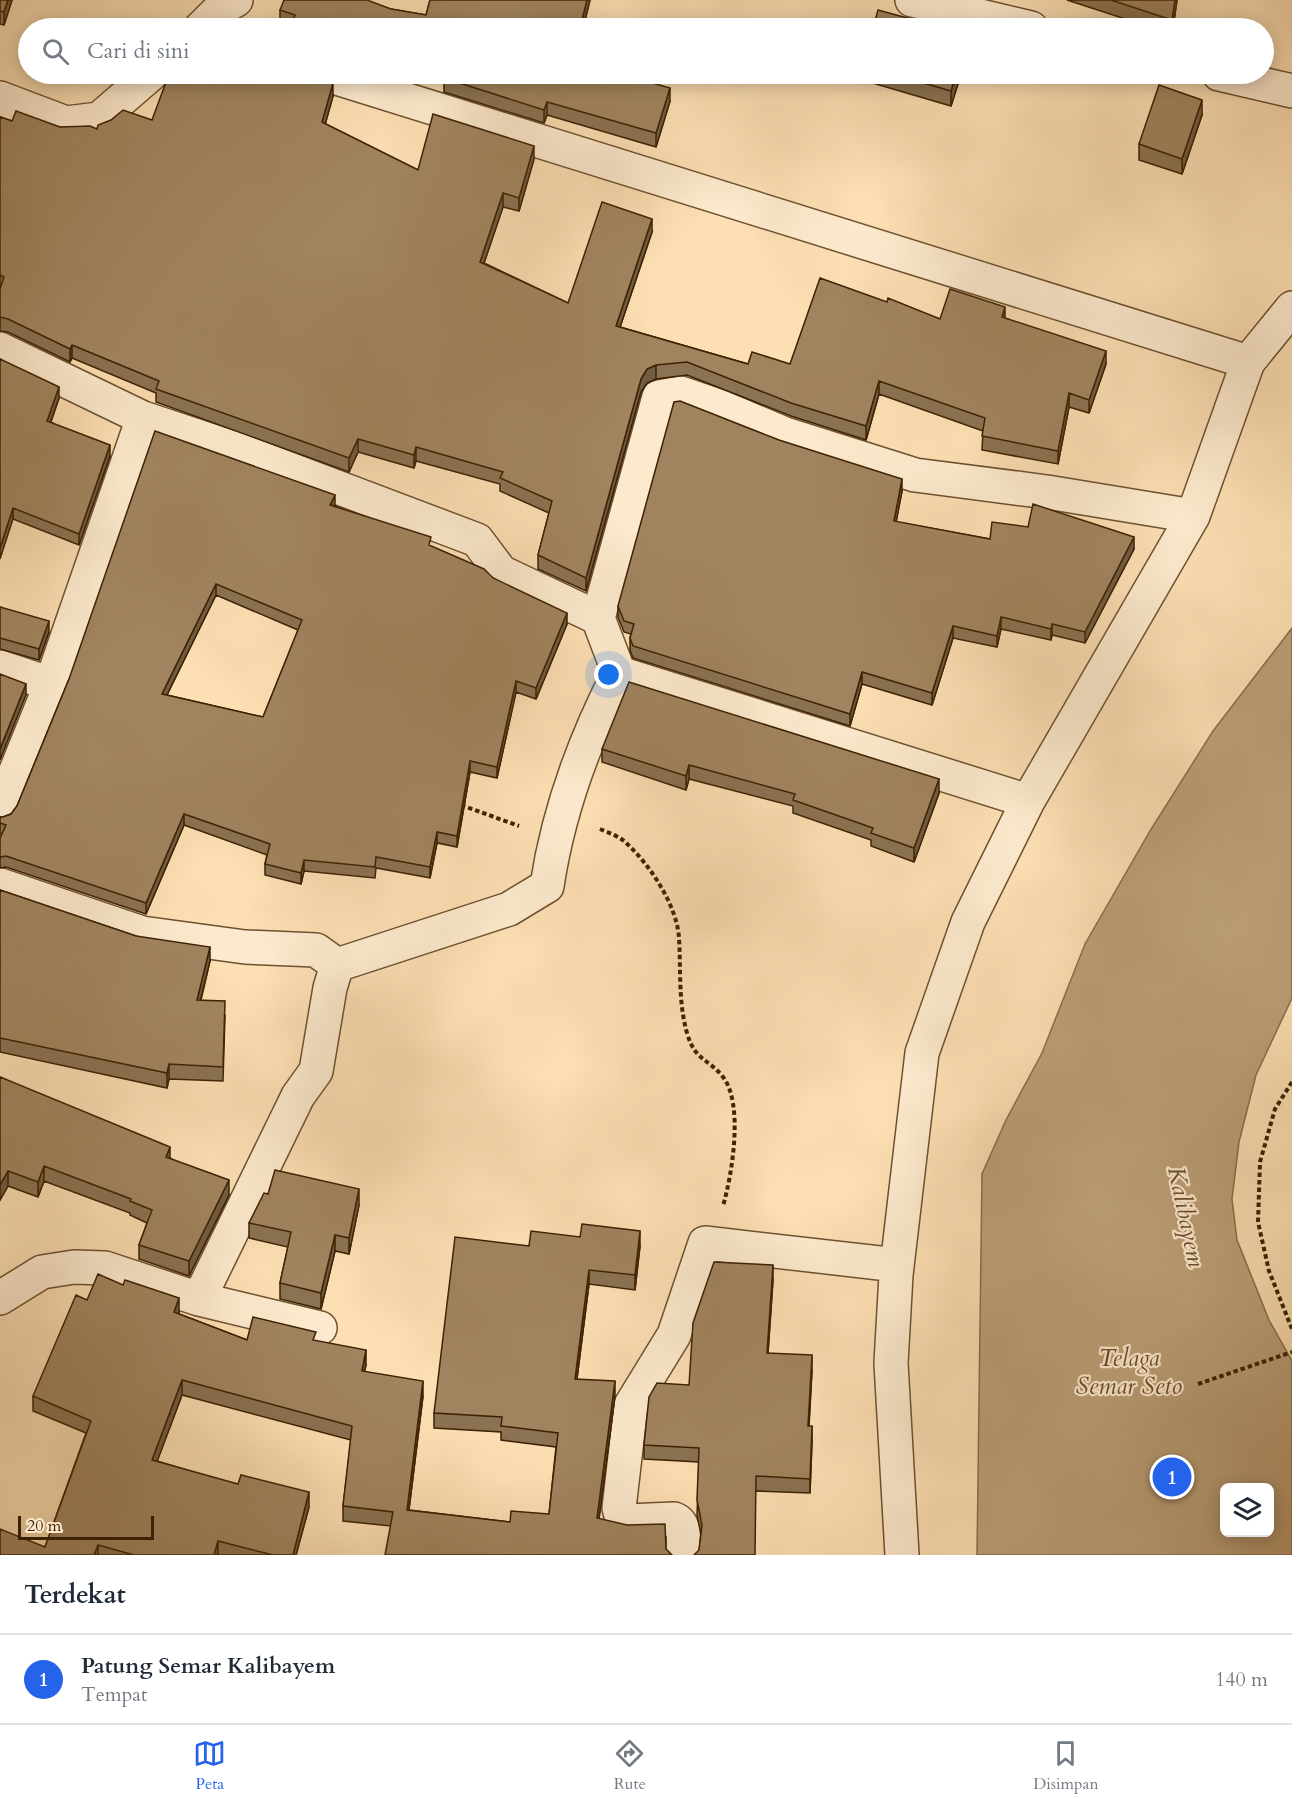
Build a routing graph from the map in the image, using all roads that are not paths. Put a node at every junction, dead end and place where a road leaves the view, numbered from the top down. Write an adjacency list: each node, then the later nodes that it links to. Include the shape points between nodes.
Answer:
1 (236, 0): 3 (street)
2 (912, 0): 4 (street)
3 (211, 18)
4 (988, 18)
5 (139, 84): 9 (street, via 99,119 66,123)
6 (356, 84): 12 (street)
7 (1262, 84): 8 (street)
8 (1292, 91)
9 (0, 98)
10 (1292, 308): 12 (street)
11 (0, 349): 13 (street)
12 (1248, 362): 14 (street)
13 (143, 418): 15 (street, via 477,540 501,572); 18 (street)
14 (1193, 516): 15 (street, via 915,474 785,434 681,393 659,396); 19 (street)
15 (598, 618): 17 (street)
16 (0, 667): 18 (street)
17 (619, 673): 19 (street); 22 (street, via 598,714 559,825 547,886 509,909)
18 (51, 684): 20 (street)
19 (1028, 801): 23 (street, via 968,922 922,1053)
20 (0, 810)
21 (0, 885): 22 (street, via 142,933 245,947 316,950)
22 (337, 965): 25 (street, via 316,1071 298,1096)
23 (897, 1265): 27 (street, via 705,1243 674,1335 631,1406 619,1508 622,1519 627,1521 680,1521); 28 (street, via 891,1363)
24 (0, 1298): 25 (street, via 42,1272 74,1267 105,1268)
25 (199, 1299): 26 (street)
26 (320, 1328)
27 (683, 1555)
28 (902, 1555)

